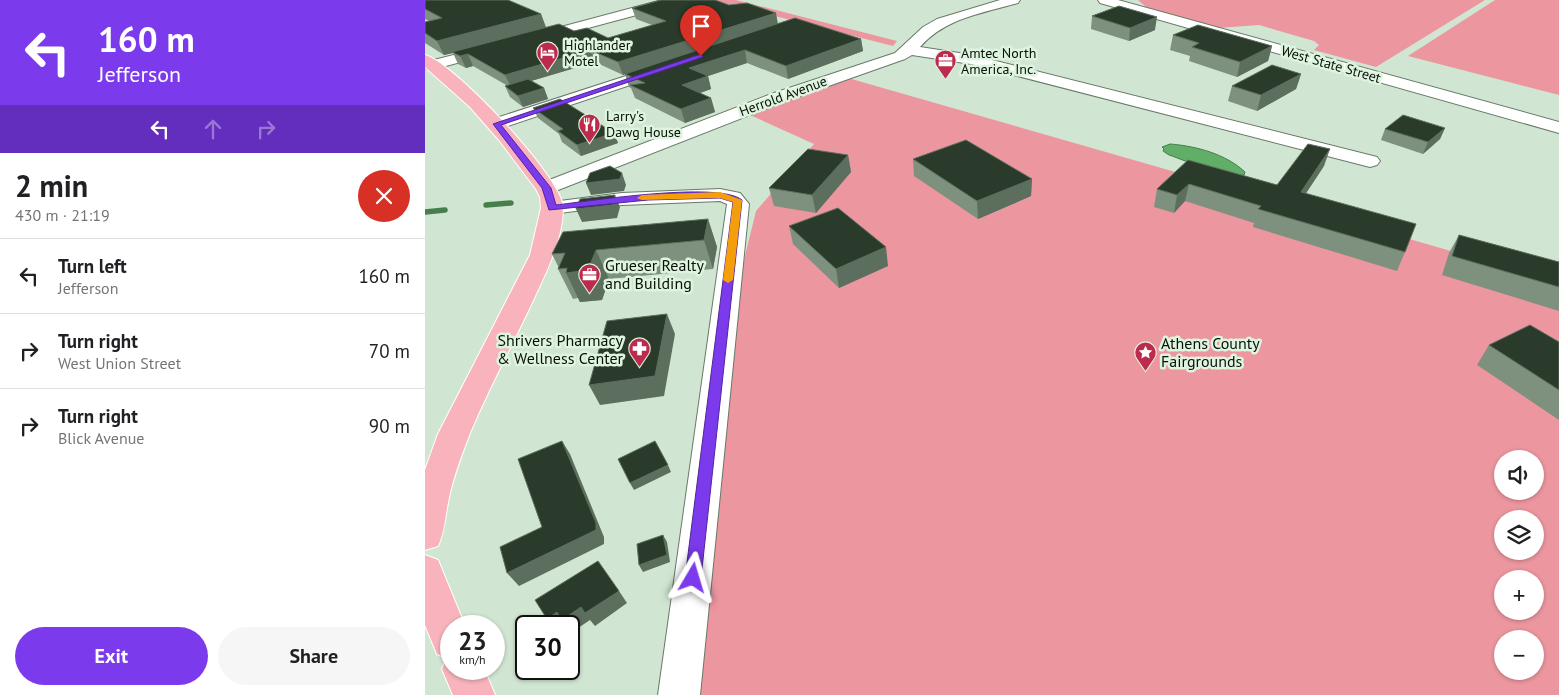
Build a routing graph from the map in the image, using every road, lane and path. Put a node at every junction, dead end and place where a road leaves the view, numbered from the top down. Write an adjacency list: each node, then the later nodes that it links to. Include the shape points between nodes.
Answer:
1 (674, 0): 5 (street)
2 (1014, 0): 4 (street, Herrold Avenue, via 935,26 922,35)
3 (1104, 0): 8 (street, West State Street)
4 (911, 50): 9 (street, via 987,64); 10 (street, Herrold Avenue, via 777,98)
5 (428, 63): 7 (main road, via 464,90)
6 (675, 64): 7 (street)
7 (496, 124): 10 (main road)
8 (1559, 128)
9 (1369, 161)
10 (549, 198): 11 (main road, via 542,255 476,387 441,466); 16 (street, via 720,195 733,198 738,204)
11 (425, 535)
12 (425, 572): 13 (main road)
13 (440, 615)
14 (468, 680): 15 (main road)
15 (474, 695)
16 (679, 695)

